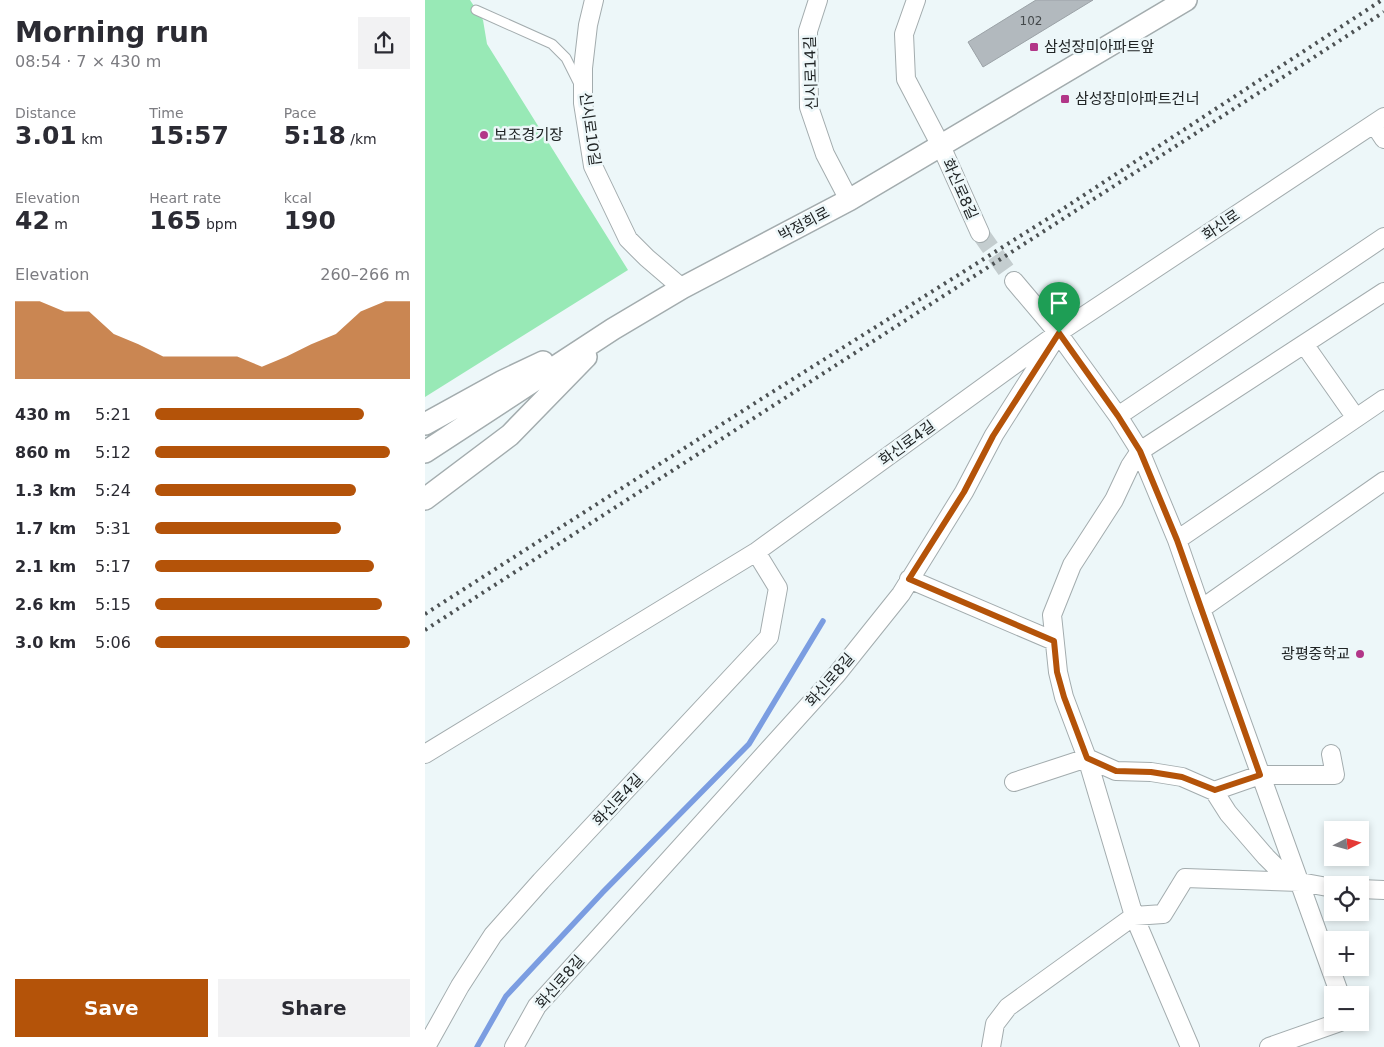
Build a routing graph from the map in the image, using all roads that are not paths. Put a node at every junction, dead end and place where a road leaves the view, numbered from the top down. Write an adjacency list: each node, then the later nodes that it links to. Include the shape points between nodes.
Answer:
1 (595, 0): 6 (street, 신시로10길, via 588,25)
2 (819, 0): 10 (street, 신시로14길, via 809,31 809,106 825,154)
3 (916, 0): 9 (street, 화신로8길, via 904,34 906,79)
4 (1186, 0): 9 (street, 박정희로)
5 (477, 10): 6 (lane, via 552,44 573,70)
6 (583, 103): 14 (street, 신시로10길, via 593,166 628,239)
7 (1379, 121): 8 (street); 17 (street, 화신로)
8 (1384, 139)
9 (941, 146): 10 (street, 박정희로); 11 (street, 화신로8길)
10 (849, 200): 14 (street, 박정희로)
11 (980, 233)
12 (1384, 237): 20 (street)
13 (1013, 282): 17 (street)
14 (682, 288): 16 (street, 박정희로)
15 (1384, 292): 18 (street)
16 (613, 329): 22 (street, via 503,381); 24 (street, 박정희로); 26 (street, via 511,435)
17 (1059, 333): 20 (street); 28 (street, 화신로4길); 29 (street, 화신로8길, via 993,436 964,492)
18 (1304, 344): 21 (street); 23 (street)
19 (1384, 399): 21 (street)
20 (1118, 416): 23 (street)
21 (1356, 418): 27 (street)
22 (425, 424)
23 (1140, 451): 27 (street); 31 (street, via 1115,500 1072,565 1052,614)
24 (425, 452)
25 (1384, 480): 30 (street)
26 (425, 499)
27 (1177, 540): 30 (street)
28 (756, 552): 32 (street, 화신로4길); 45 (street, 화신로4길, via 778,588 769,637 493,935)
29 (909, 579): 31 (street); 46 (street, 화신로8길, via 901,594 837,674 537,1006)
30 (1201, 608): 35 (street)
31 (1054, 641): 34 (street, via 1064,697)
32 (425, 754)
33 (1331, 754): 35 (street, via 1335,775)
34 (1087, 758): 36 (street); 37 (street, via 1116,771 1182,777); 42 (street)
35 (1260, 775): 37 (street); 38 (street)
36 (1014, 782)
37 (1215, 790): 38 (street, via 1228,813 1266,857)
38 (1300, 882): 39 (street); 42 (street, via 1185,878 1163,914); 43 (street)
39 (1324, 886)
40 (1369, 890): 41 (street)
41 (1384, 890)
42 (1134, 916): 47 (street, via 1008,1007 995,1024); 48 (street)
43 (1337, 986)
44 (1324, 1028): 49 (street)
45 (426, 1047)
46 (513, 1047)
47 (991, 1047)
48 (1190, 1047)
49 (1269, 1047)

